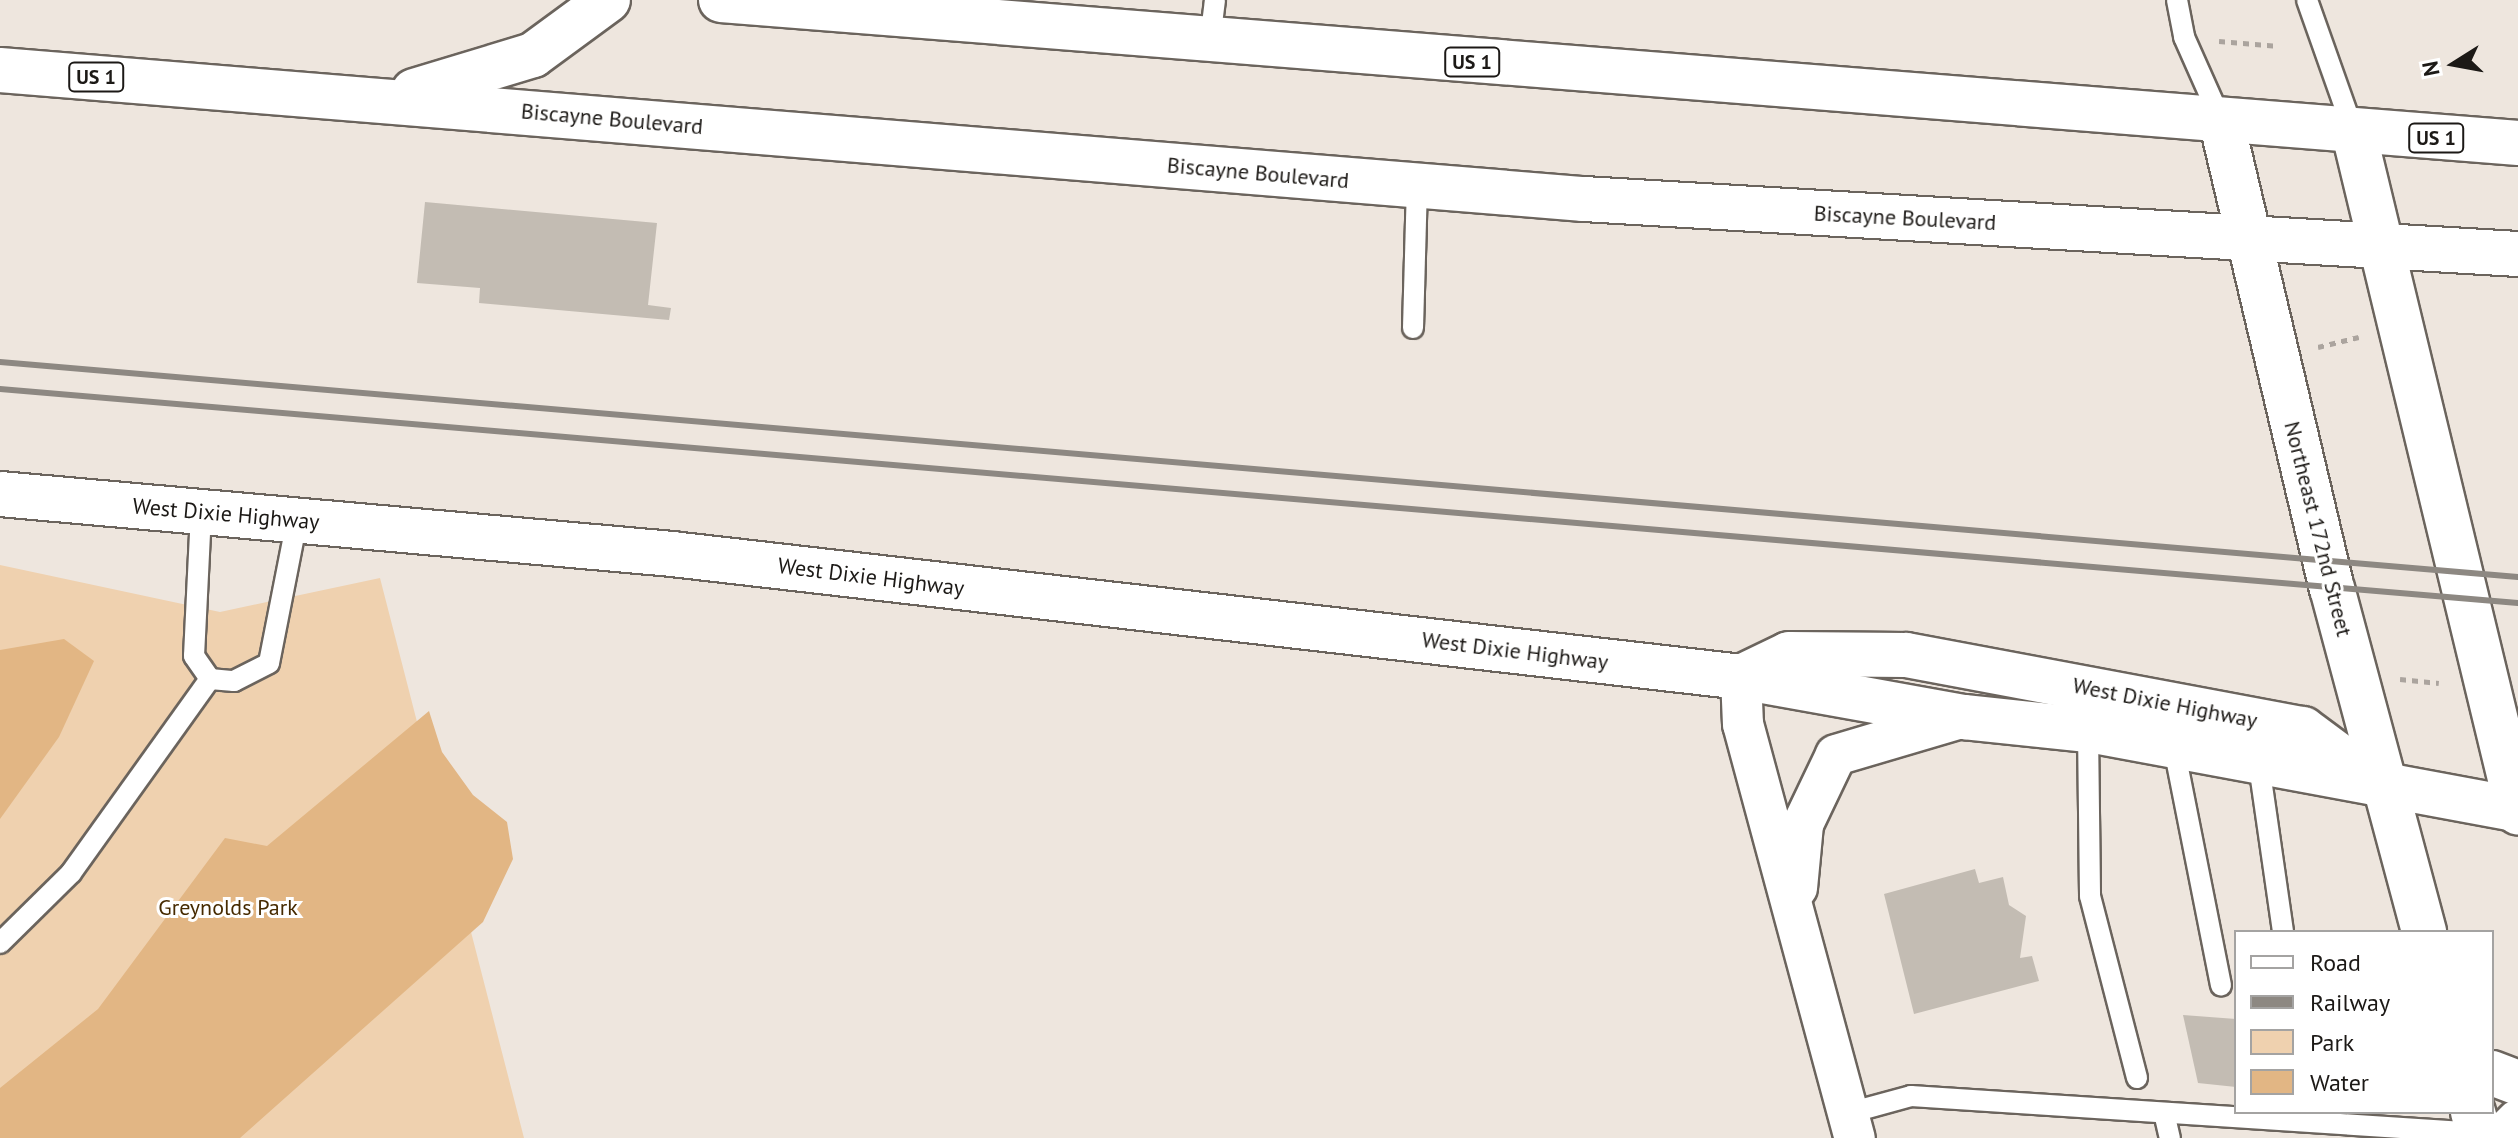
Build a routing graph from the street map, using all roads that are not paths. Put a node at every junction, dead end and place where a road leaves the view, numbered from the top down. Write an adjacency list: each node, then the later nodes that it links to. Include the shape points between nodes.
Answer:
1 (608, 0): 7 (street, via 533,55)
2 (721, 0): 5 (street, US 1)
3 (2177, 0): 8 (lane, via 2184,37)
4 (2307, 0): 9 (lane)
5 (1212, 20): 8 (street, US 1)
6 (0, 70): 7 (street, Biscayne Boulevard / US 1)
7 (377, 100): 11 (street, Biscayne Boulevard / US 1)
8 (2222, 124): 9 (street, US 1); 12 (street, Northeast 172nd Street)
9 (2354, 133): 10 (street, US 1); 13 (street)
10 (2518, 143)
11 (1417, 186): 12 (street, Biscayne Boulevard / US 1); 15 (lane)
12 (2248, 238): 13 (street, Biscayne Boulevard / US 1); 25 (street, Northeast 172nd Street)
13 (2380, 246): 14 (street, Biscayne Boulevard / US 1); 26 (street)
14 (2518, 254)
15 (1413, 328)
16 (0, 494): 17 (street, West Dixie Highway)
17 (201, 513): 18 (street, West Dixie Highway); 20 (lane, via 194,656)
18 (297, 520): 19 (street, West Dixie Highway, via 672,554); 20 (lane, via 269,663 234,681)
19 (1741, 677): 21 (street, West Dixie Highway); 25 (street, West Dixie Highway, via 1789,654 1906,655 2303,729); 27 (street, via 1743,724)
20 (210, 679): 30 (lane, via 71,873)
21 (1964, 717): 22 (street, West Dixie Highway); 27 (street, via 1836,755 1803,824)
22 (2088, 730): 23 (street, West Dixie Highway); 33 (lane, via 2090,896)
23 (2174, 748): 24 (street, West Dixie Highway); 31 (lane)
24 (2259, 765): 25 (street, West Dixie Highway); 28 (lane)
25 (2385, 790): 26 (street, West Dixie Highway); 29 (street, Northeast 172nd Street)
26 (2518, 811)
27 (1794, 912): 37 (street)
28 (2283, 930)
29 (2423, 930)
30 (0, 943)
31 (2221, 985)
32 (2494, 1074): 34 (street)
33 (2137, 1078)
34 (2518, 1083)
35 (2165, 1117): 36 (lane); 37 (lane, via 1911,1096); 38 (lane)
36 (2491, 1129)
37 (1851, 1131)
38 (2170, 1138)

